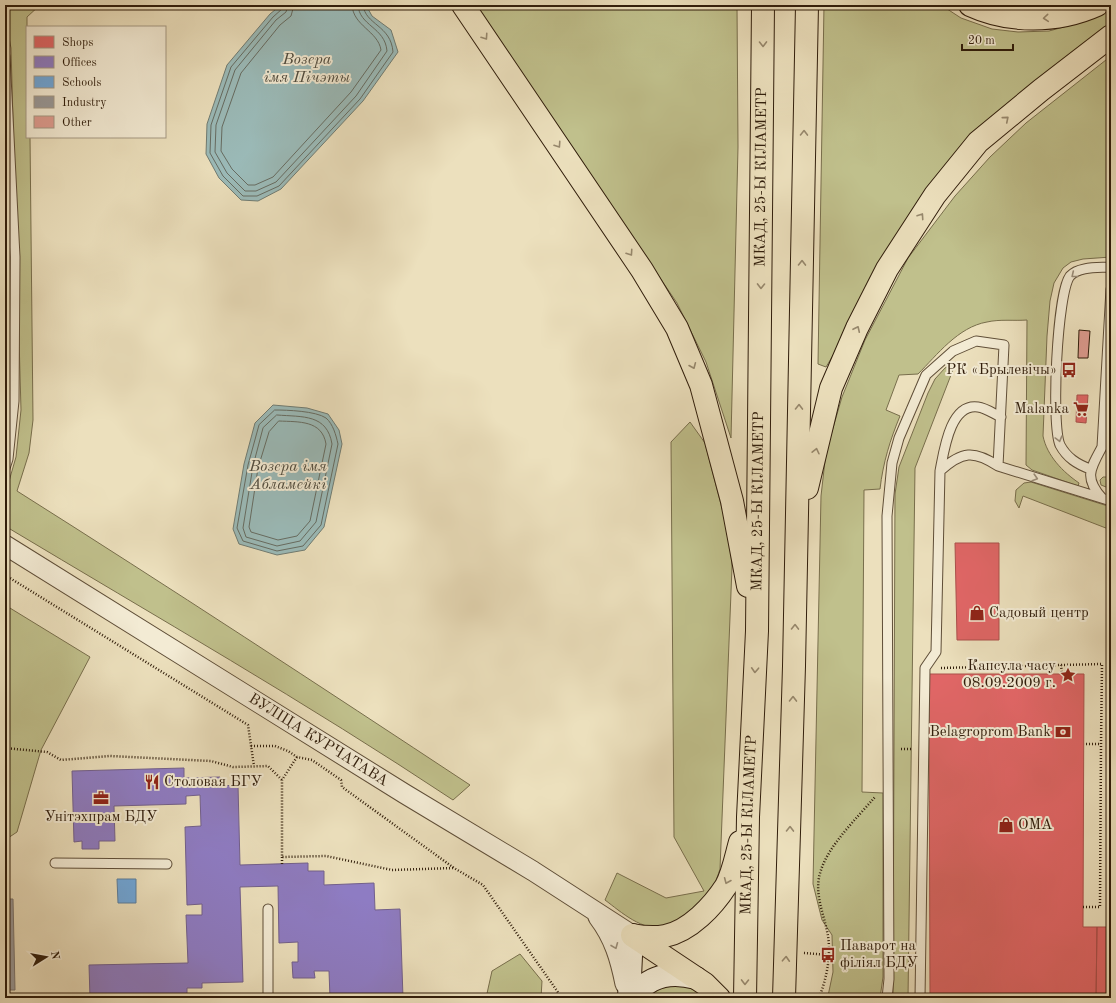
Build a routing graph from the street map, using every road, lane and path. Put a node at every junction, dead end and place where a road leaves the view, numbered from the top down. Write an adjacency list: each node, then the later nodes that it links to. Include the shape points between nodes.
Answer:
1 (462, 5): 20 (highway, one-way to 20, via 638,264 677,328 701,384 716,438 732,501)
2 (763, 5): 20 (highway, МКАД, 25-Ы КІЛАМЕТР, one-way to 20)
3 (807, 5): 17 (highway, one-way to 3)
4 (970, 5): 5 (highway, one-way to 4, via 1069,15 1043,19 1011,17 982,11)
5 (1097, 5)
6 (1111, 36): 17 (highway, one-way to 6, via 831,388 857,328 887,269 906,239 935,195 978,142)
7 (5, 56): 12 (lane, via 14,273 14,400)
8 (1111, 267): 13 (lane, one-way to 13, via 1081,270 1071,275 1062,301 1057,372 1057,434 1072,461)
9 (1111, 289): 13 (lane, via 1102,447)
10 (1001, 417): 11 (lane); 14 (lane, via 978,407 966,408 958,414 944,449); 28 (lane, via 1004,345 976,342 953,351 926,374 900,438 892,463 887,516)
11 (998, 466): 14 (lane, via 986,458 966,455 954,459); 15 (lane, one-way to 15)
12 (5, 468)
13 (1090, 469): 15 (lane, via 1094,489)
14 (940, 471): 22 (lane, via 936,652)
15 (1102, 498): 16 (lane)
16 (1111, 501)
17 (797, 530): 44 (highway, one-way to 17)
18 (5, 545): 42 (street, ВУЛІЦА КУРЧАТАВА, via 533,871)
19 (5, 575): 26 (path, via 248,725)
20 (757, 631): 34 (highway, МКАД, 25-Ы КІЛАМЕТР, one-way to 34)
21 (1061, 665): 22 (path); 23 (path); 25 (path, via 1102,664)
22 (924, 668): 56 (lane)
23 (1062, 674)
24 (1084, 744): 25 (path)
25 (1101, 744): 40 (path, via 1100,907)
26 (251, 746): 30 (path, via 274,746 288,751); 31 (path)
27 (5, 748): 31 (path, via 47,752 61,760 110,756 211,761 233,766)
28 (888, 748): 29 (path); 33 (lane)
29 (914, 749)
30 (297, 758): 32 (path); 39 (path, via 312,760 341,780 342,787)
31 (254, 766): 32 (path, via 268,766)
32 (282, 780): 35 (path)
33 (888, 780): 45 (path, via 832,848 821,870 817,894 828,936); 55 (lane)
34 (748, 818): 43 (highway, one-way to 43, via 726,885 712,905 692,923 666,936 652,938); 52 (highway, МКАД, 25-Ы КІЛАМЕТР, one-way to 52)
35 (282, 857): 38 (path); 39 (path, via 326,856 392,870)
36 (55, 863): 37 (lane)
37 (167, 864)
38 (282, 864)
39 (454, 868): 48 (path, via 483,884)
40 (1083, 907)
41 (268, 908): 47 (lane)
42 (595, 913): 43 (street, ВУЛІЦА КУРЧАТАВА); 49 (street, one-way to 49, via 608,930 616,947)
43 (632, 935): 46 (highway); 49 (main road)
44 (787, 951): 45 (path); 53 (highway, one-way to 44)
45 (828, 956): 54 (path, via 827,978 820,995)
46 (696, 978): 50 (main road, via 684,974 664,975 645,985); 51 (highway, via 713,990)
47 (268, 998)
48 (562, 998)
49 (628, 998)
50 (634, 998)
51 (719, 998)
52 (745, 998)
53 (784, 998)
54 (824, 998)
55 (887, 998)
56 (920, 998)

